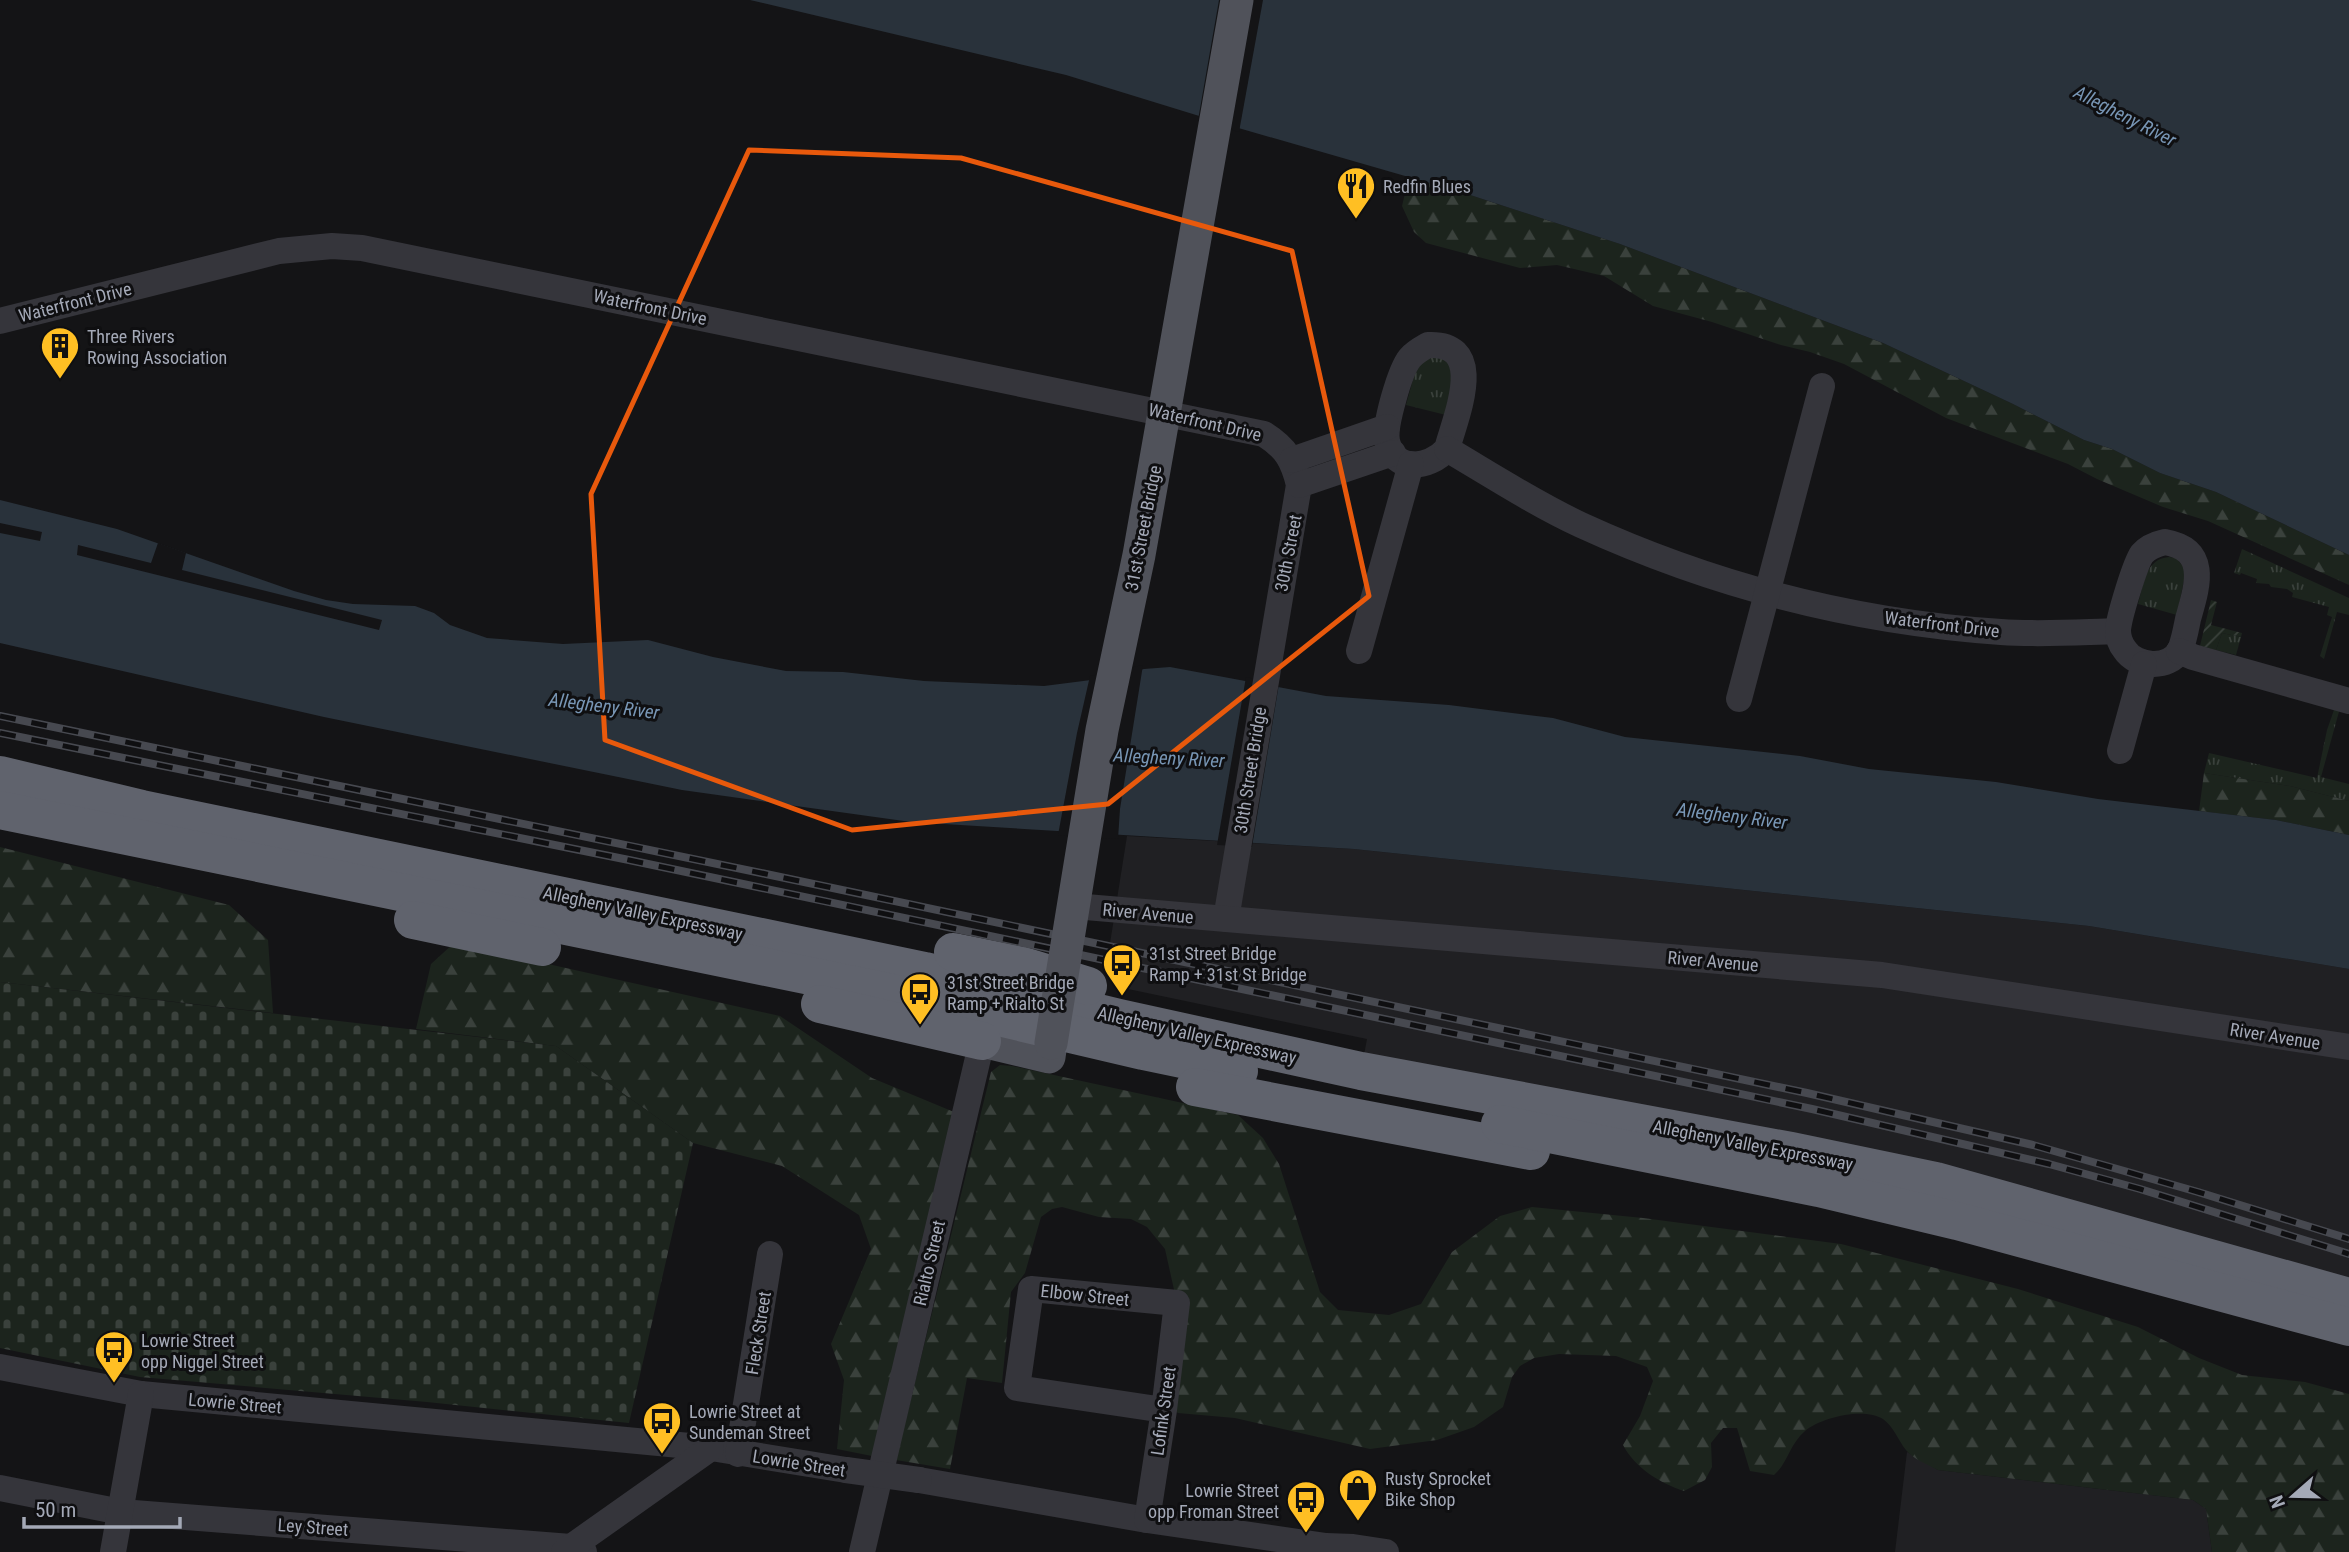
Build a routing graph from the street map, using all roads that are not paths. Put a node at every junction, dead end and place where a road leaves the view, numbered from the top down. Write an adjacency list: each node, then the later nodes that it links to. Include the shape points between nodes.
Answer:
1 (1237, 0): 21 (main road, 31st Street Bridge, bridge, via 1139,555 1102,730)
2 (0, 321): 7 (street, Waterfront Drive, via 279,251 362,248 1249,429 1279,444)
3 (1822, 386): 8 (street)
4 (1387, 427): 5 (street, via 1408,359 1428,345 1439,345 1458,356 1464,368 1465,384); 6 (street, via 1386,437); 7 (street)
5 (1447, 449): 6 (street, via 1430,463); 8 (street, Waterfront Drive, via 1580,524 1669,563)
6 (1402, 458): 7 (street); 11 (street)
7 (1295, 472): 9 (street, 30th Street)
8 (1768, 593): 10 (street, Waterfront Drive, via 1912,623 2002,632); 14 (street)
9 (1275, 620): 22 (street, 30th Street Bridge)
10 (2118, 631): 12 (street, via 2143,552 2165,542 2178,544 2189,552 2198,578); 13 (street, via 2119,642 2129,656)
11 (1359, 651)
12 (2179, 651): 13 (street, via 2158,664); 15 (street)
13 (2144, 664): 16 (street)
14 (1739, 699)
15 (2349, 701)
16 (2120, 751)
17 (0, 765): 23 (highway, via 248,810 1023,966)
18 (0, 775): 27 (highway, Allegheny Valley Expressway, via 142,809 925,971 1361,1071)
19 (0, 810): 28 (highway, Allegheny Valley Expressway, via 922,999 1156,1054)
20 (0, 826): 24 (highway, via 466,932)
21 (1074, 906): 22 (street, River Avenue); 23 (main road, 31st Street Bridge, bridge)
22 (1226, 919): 25 (street, River Avenue, via 1882,975)
23 (1063, 978): 26 (main road, 31st Street Bridge, bridge); 27 (highway, via 1122,997 1586,1091)
24 (982, 1041): 26 (main road); 44 (street, Rialto Street)
25 (2349, 1047)
26 (1050, 1050): 28 (highway, via 1330,1114 1519,1149)
27 (1791, 1151): 30 (highway, Allegheny Valley Expressway, via 1936,1181)
28 (1819, 1188): 32 (highway, Allegheny Valley Expressway)
29 (770, 1254): 37 (street, Fleck Street)
30 (2349, 1297)
31 (1177, 1303): 35 (street, Lofink Street); 35 (street, Elbow Street, via 1031,1289 1017,1388)
32 (2349, 1327)
33 (0, 1367): 34 (street, Lowrie Street)
34 (141, 1394): 36 (street, Lowrie Street); 39 (street)
35 (1164, 1410): 40 (street, Lofink Street)
36 (711, 1448): 37 (street, Lowrie Street); 42 (street)
37 (738, 1454): 40 (street, Lowrie Street, bridge)
38 (0, 1488): 39 (street, Ley Street)
39 (121, 1512): 42 (street, Ley Street); 43 (street)
40 (1147, 1520): 41 (street, Lowrie Street)
41 (1327, 1549): 45 (street, Lowrie Street)
42 (573, 1550)
43 (113, 1552)
44 (862, 1552)
45 (1387, 1552)

